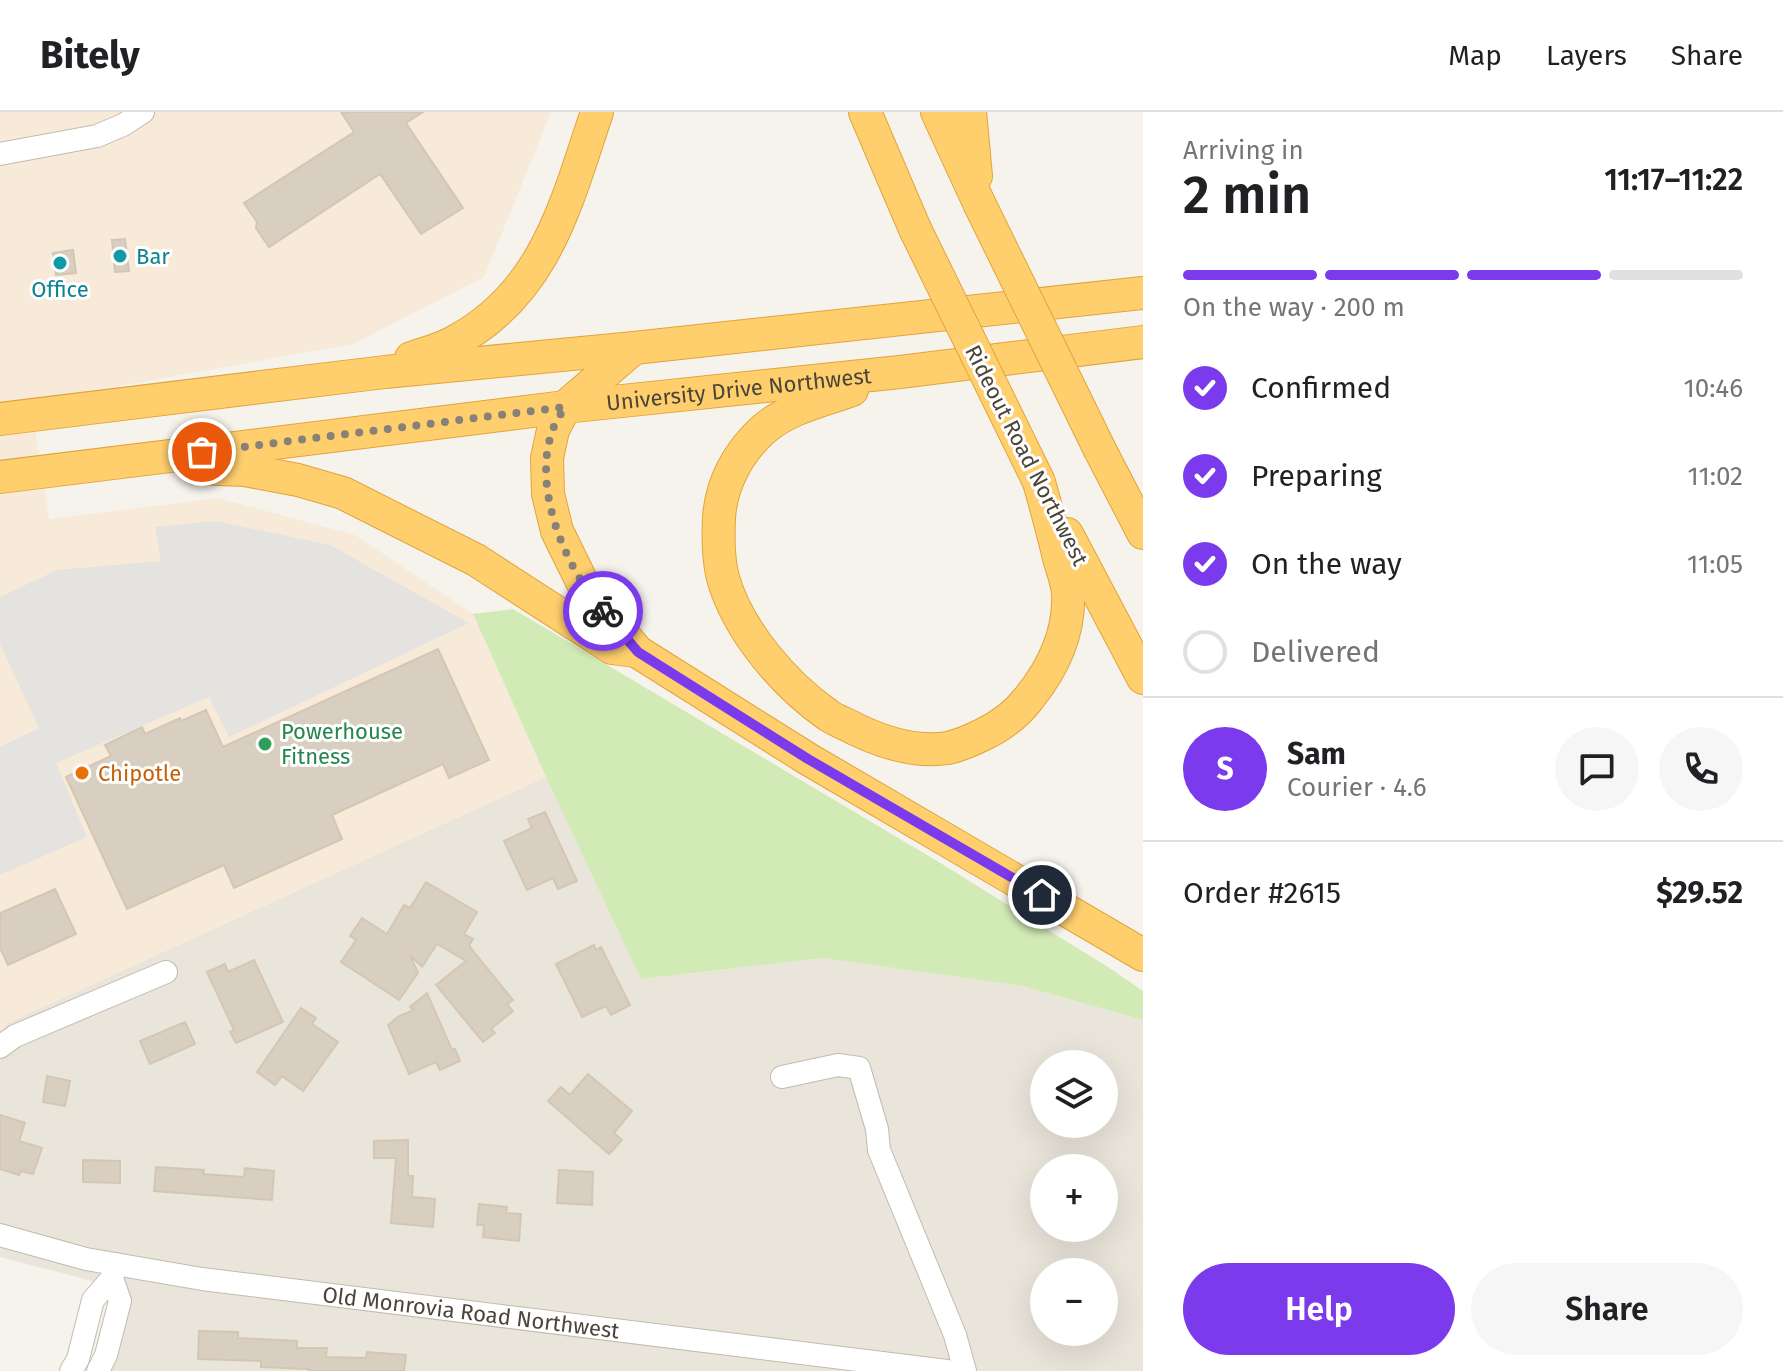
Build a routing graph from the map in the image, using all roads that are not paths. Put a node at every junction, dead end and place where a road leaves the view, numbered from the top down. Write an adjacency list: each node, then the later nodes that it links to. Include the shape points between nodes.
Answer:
1 (143, 112): 6 (street, via 97,136)
2 (597, 112): 13 (highway, via 566,204 529,277 482,325)
3 (865, 112): 19 (highway, Rideout Road Northwest, bridge, via 915,229)
4 (937, 112): 7 (highway)
5 (970, 112): 7 (highway)
6 (0, 154)
7 (979, 203): 20 (highway, bridge)
8 (1143, 268): 10 (highway)
9 (1143, 293): 10 (highway)
10 (1086, 298): 12 (highway)
11 (1143, 342): 14 (highway, University Drive Northwest)
12 (634, 348): 13 (highway); 15 (highway)
13 (385, 372): 16 (highway)
14 (900, 372): 15 (highway, University Drive Northwest); 19 (highway, via 796,409 765,428 741,454 725,484 719,511 717,541 735,610 792,684 830,716 881,742 949,748 996,728 1021,709 1045,678 1066,623 1068,591)
15 (565, 407): 17 (highway, University Drive Northwest); 21 (highway, via 547,458 557,531 587,592)
16 (0, 419)
17 (112, 463): 18 (highway, University Drive Northwest); 21 (highway, via 245,470 343,493 476,560 612,648)
18 (0, 477)
19 (1039, 482): 22 (highway, Rideout Road Northwest)
20 (1143, 533)
21 (638, 652): 23 (highway, via 808,759)
22 (1143, 678)
23 (1143, 955)
24 (166, 972): 25 (street)
25 (0, 1047)
26 (782, 1077): 32 (street, via 838,1065 859,1068 879,1150)
27 (0, 1235): 28 (street, Old Monrovia Road Northwest)
28 (113, 1271): 29 (street, via 93,1300); 30 (street, via 120,1301); 31 (street, Old Monrovia Road Northwest)
29 (71, 1371)
30 (98, 1371)
31 (947, 1371)
32 (965, 1371)

